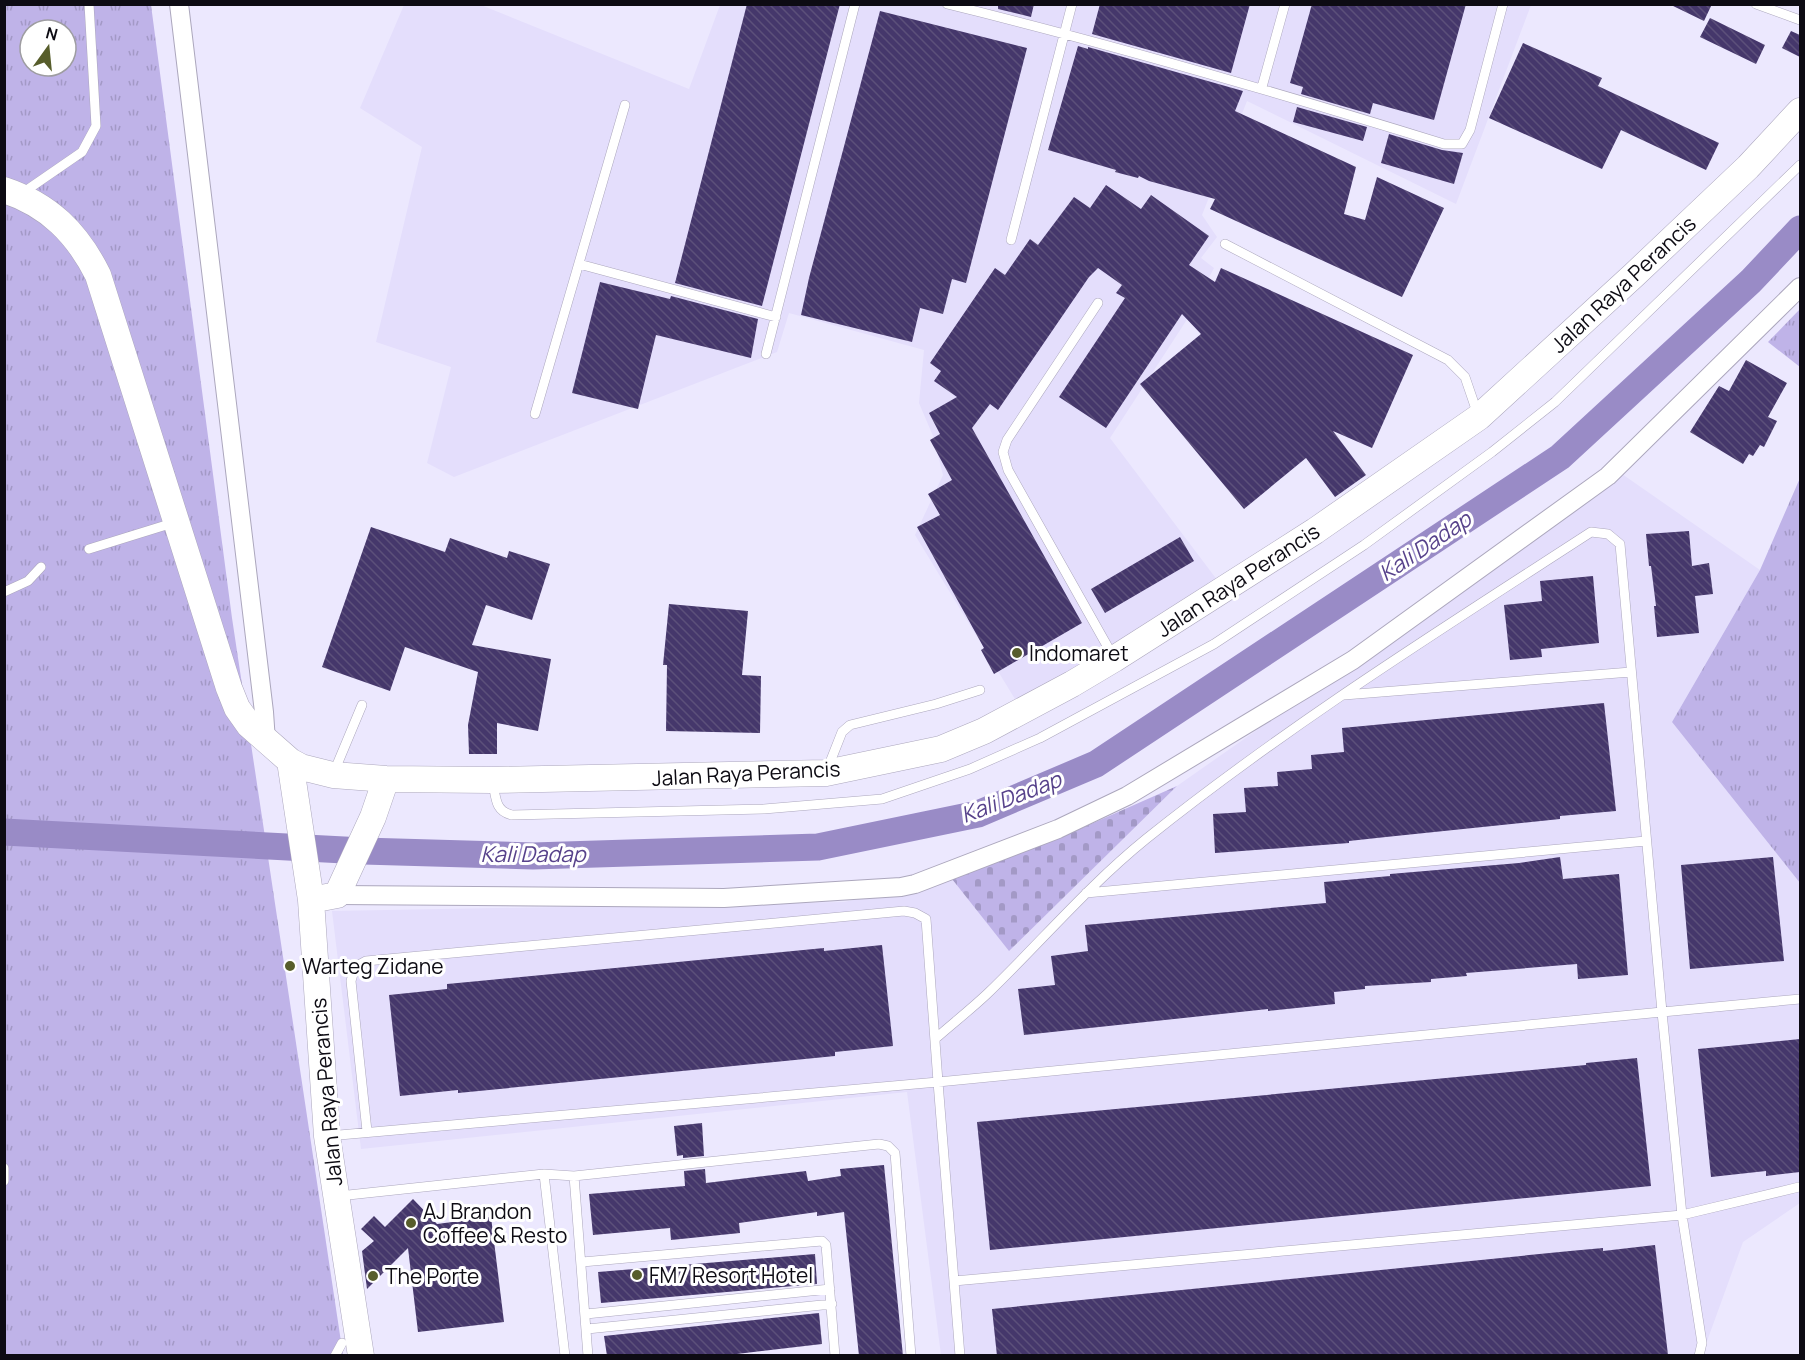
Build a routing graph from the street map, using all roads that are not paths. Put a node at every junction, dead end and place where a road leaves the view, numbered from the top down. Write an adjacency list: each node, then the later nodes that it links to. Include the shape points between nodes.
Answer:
1 (89, 4): 15 (lane, via 96,126 82,152)
2 (179, 4): 34 (street)
3 (855, 4): 21 (lane)
4 (947, 4): 10 (lane)
5 (1072, 4): 10 (lane)
6 (1285, 4): 11 (lane)
7 (1503, 4): 11 (lane, via 1470,130 1462,144 1444,144)
8 (1756, 4): 9 (lane)
9 (1800, 20)
10 (1064, 33): 11 (lane); 16 (lane)
11 (1262, 87)
12 (626, 105): 18 (lane)
13 (1800, 111): 24 (street, Jalan Raya Perancis, via 1724,190)
14 (1800, 165): 39 (lane, via 1555,402 1492,452 1364,545 1214,644 1040,738 970,769 882,799 764,809 512,815 498,807)
15 (12, 193): 25 (street, via 71,231 98,275)
16 (1011, 240)
17 (1225, 244): 24 (lane, via 1448,360 1465,377)
18 (579, 264): 21 (lane); 23 (lane)
19 (1800, 287): 41 (street, via 1608,476 1353,660 1127,796 1058,829 901,887 724,898)
20 (1098, 303): 29 (lane, via 1007,440 1003,452 1008,470)
21 (776, 317): 22 (lane)
22 (766, 354)
23 (535, 414)
24 (1479, 417): 29 (street, Jalan Raya Perancis, via 1315,531)
25 (176, 522): 26 (lane); 34 (street, via 237,708)
26 (89, 549)
27 (41, 567): 28 (lane, via 28,581)
28 (4, 592)
29 (1114, 659): 36 (street, Jalan Raya Perancis, via 984,731 941,749)
30 (1631, 672): 32 (lane); 32 (lane, via 1620,544 1608,534 1591,532); 40 (lane)
31 (980, 690): 36 (lane, via 850,725 842,732)
32 (1342, 695): 42 (lane, via 1144,841)
33 (362, 705): 37 (lane)
34 (266, 741): 35 (street)
35 (290, 761): 37 (street, Jalan Raya Perancis); 43 (street, Jalan Raya Perancis)
36 (826, 773): 39 (street, Jalan Raya Perancis)
37 (333, 775): 38 (street, Jalan Raya Perancis)
38 (386, 779): 39 (street, Jalan Raya Perancis); 41 (street)
39 (492, 780)
40 (1646, 842): 42 (lane); 45 (lane)
41 (342, 885): 43 (street)
42 (1086, 893): 46 (lane, via 986,995)
43 (310, 900): 49 (street, Jalan Raya Perancis)
44 (1800, 999): 45 (lane)
45 (1662, 1012): 47 (lane); 56 (lane)
46 (935, 1039): 47 (lane); 48 (lane, via 926,919 904,911 366,961 355,967 351,981)
47 (938, 1082): 48 (lane); 58 (lane)
48 (367, 1131): 49 (lane)
49 (327, 1136): 55 (street, Jalan Raya Perancis)
50 (4, 1168): 53 (lane)
51 (544, 1173): 52 (lane); 55 (lane); 65 (lane)
52 (574, 1176): 57 (lane); 68 (lane, via 888,1146 895,1153)
53 (4, 1181)
54 (1800, 1187): 56 (lane)
55 (336, 1197): 63 (street, Jalan Raya Perancis)
56 (1682, 1215): 58 (lane); 70 (lane, via 1702,1343)
57 (582, 1262): 59 (lane, via 822,1241 826,1245); 61 (lane)
58 (954, 1281): 69 (lane)
59 (830, 1289): 60 (lane); 61 (lane)
60 (832, 1304): 62 (lane); 67 (lane)
61 (586, 1314): 62 (lane)
62 (587, 1329): 66 (lane)
63 (351, 1349): 64 (lane)
64 (335, 1356)
65 (565, 1356)
66 (588, 1356)
67 (835, 1356)
68 (911, 1356)
69 (960, 1356)
70 (1699, 1356)

